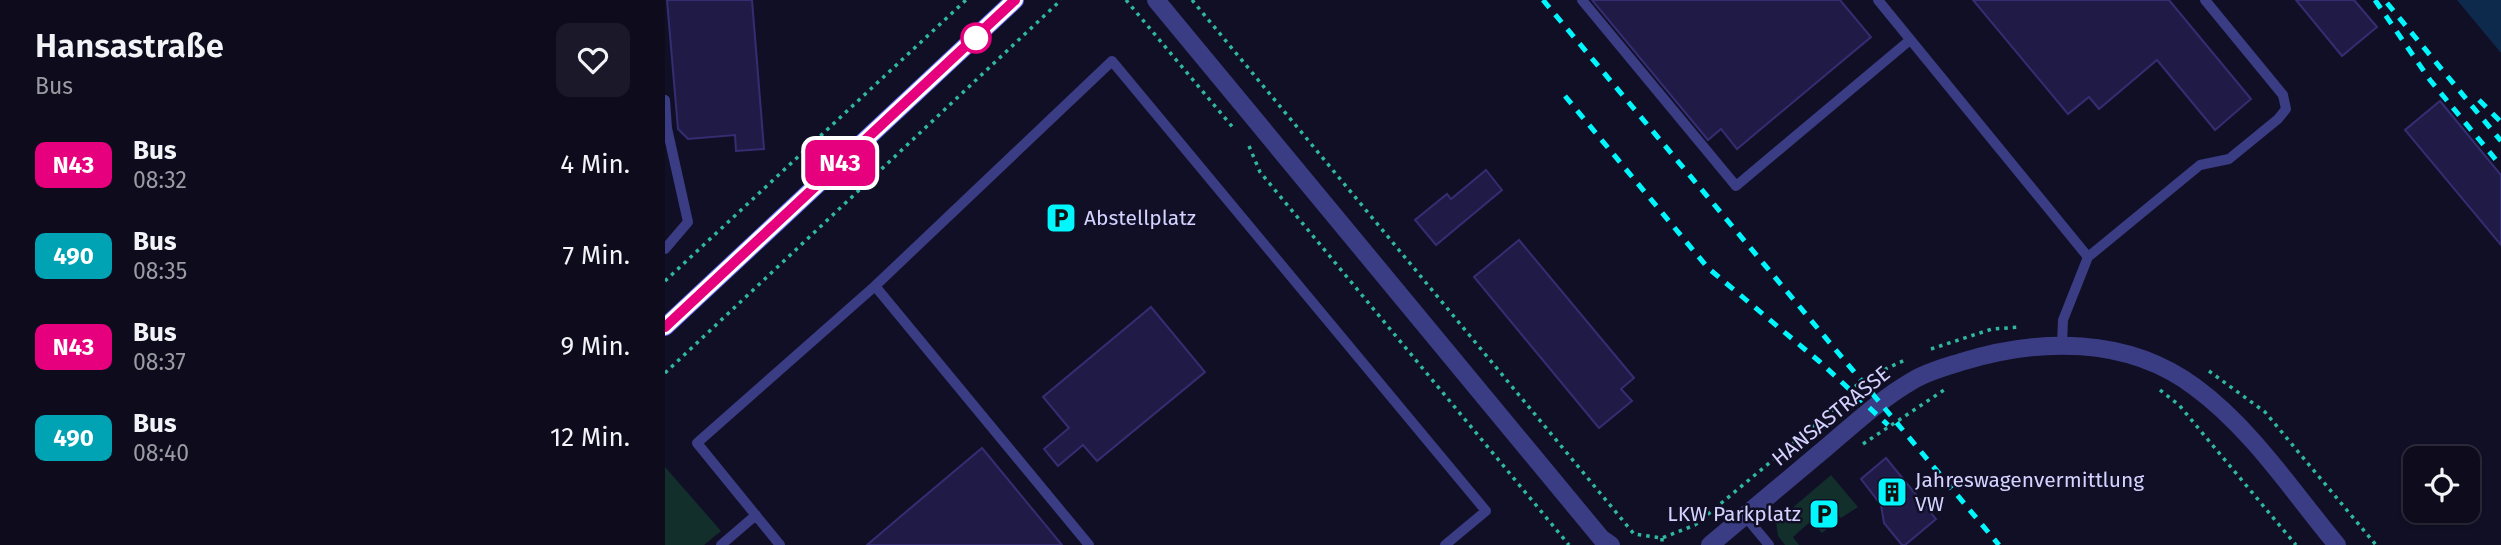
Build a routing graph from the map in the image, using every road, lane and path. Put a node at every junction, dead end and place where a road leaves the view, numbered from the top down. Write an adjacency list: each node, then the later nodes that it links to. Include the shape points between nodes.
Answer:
1 (966, 0): 14 (path)
2 (1015, 0): 17 (main road)
3 (1061, 0): 22 (path)
4 (1126, 0): 33 (path, via 1251,149 1260,172)
5 (1156, 0): 34 (street)
6 (1192, 0): 28 (path, via 1635,534)
7 (1582, 0): 10 (lane, via 1736,186)
8 (1878, 0): 10 (lane)
9 (2205, 0): 13 (lane, via 2283,95 2286,109 2229,159 2200,165)
10 (1910, 40): 13 (lane)
11 (665, 100): 12 (lane, via 688,222)
12 (665, 249)
13 (2088, 257): 18 (lane, via 2063,320)
14 (665, 281)
15 (875, 286): 26 (lane, via 697,443); 31 (lane); 32 (lane, via 1112,61 1486,511)
16 (2028, 326): 19 (path, via 1993,329)
17 (665, 327)
18 (2062, 344): 27 (street, HANSASTRASSE, via 1995,351 1914,379 1880,402); 39 (street, HANSASTRASSE, via 2093,346 2133,357 2194,386 2242,432)
19 (1927, 350)
20 (1916, 356): 28 (path, via 1861,381 1695,525)
21 (2207, 370): 40 (path, via 2265,412)
22 (665, 373)
23 (2157, 387): 38 (path, via 2179,405)
24 (1945, 389): 25 (path)
25 (1859, 446)
26 (756, 514): 29 (lane); 30 (lane)
27 (1745, 516): 36 (street, HANSASTRASSE); 37 (lane)
28 (1662, 538): 35 (path)
29 (721, 545)
30 (780, 545)
31 (1089, 545)
32 (1445, 545)
33 (1569, 545)
34 (1611, 545)
35 (1662, 545)
36 (1710, 545)
37 (1769, 545)
38 (2296, 545)
39 (2337, 545)
40 (2376, 545)

